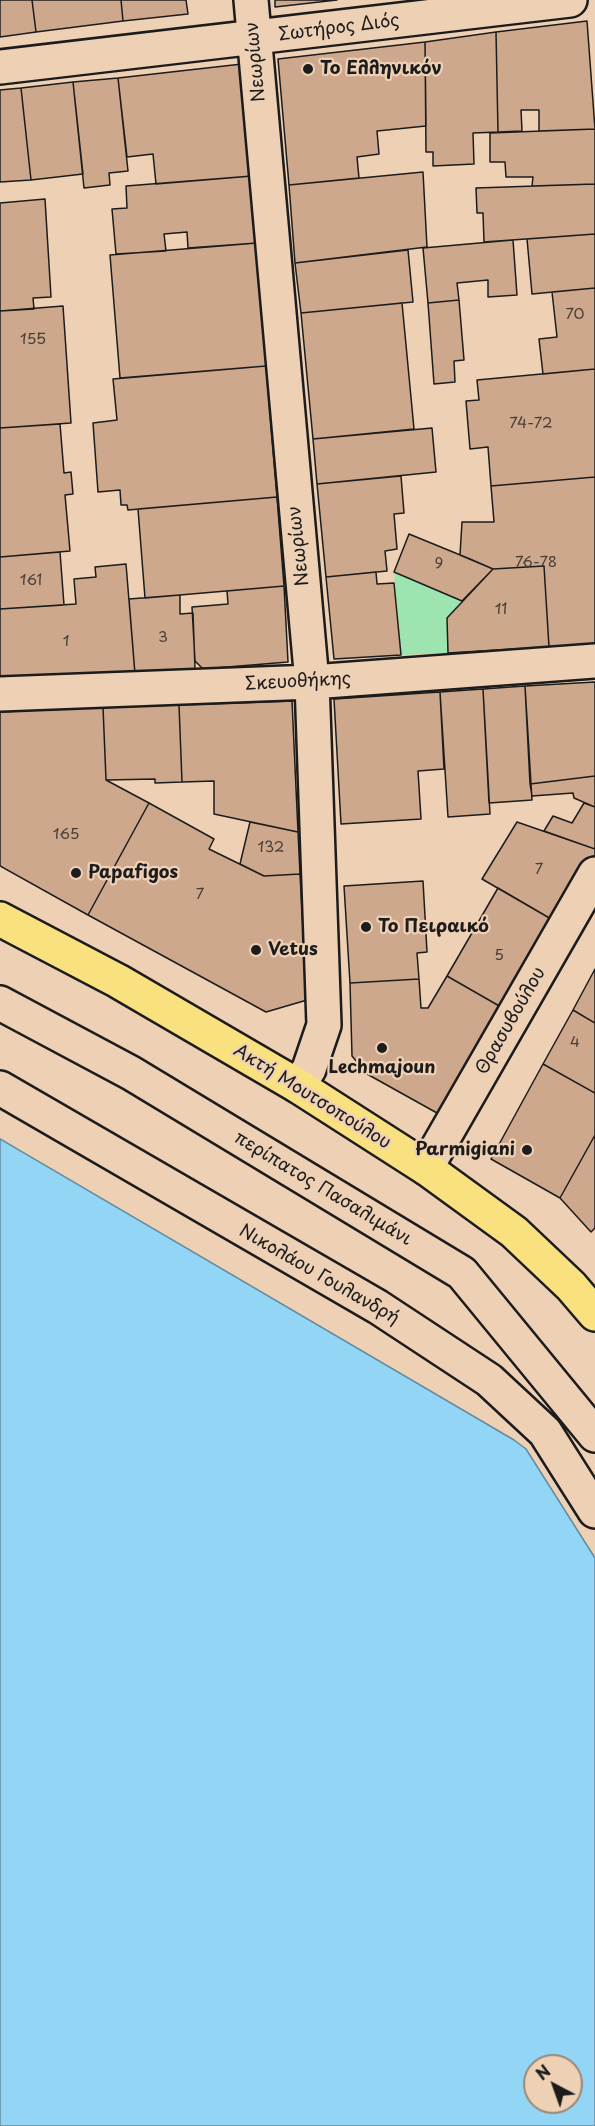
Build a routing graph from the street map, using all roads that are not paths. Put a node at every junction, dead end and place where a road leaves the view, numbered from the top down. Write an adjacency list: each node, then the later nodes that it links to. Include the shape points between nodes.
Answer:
1 (250, 0): 4 (street, Νεωρίων)
2 (570, 0): 3 (street, Σωτήρος Διός)
3 (504, 4): 4 (street, Σωτήρος Διός)
4 (253, 39): 5 (street, Σωτήρος Διός); 7 (street, Νεωρίων)
5 (0, 67)
6 (595, 661): 7 (street, Σκευοθήκης)
7 (312, 682): 8 (street, Σκευοθήκης); 12 (street, Νεωρίων, via 324,1025 309,1069)
8 (0, 694)
9 (595, 874): 14 (street, Θρασυβούλου)
10 (0, 919): 12 (main road, Ακτή Μουτσοπούλου, via 118,981)
11 (0, 1003): 16 (street, περίπατος Πασαλιμάνι, via 131,1073 462,1273)
12 (298, 1086): 14 (main road, Ακτή Μουτσοπούλου)
13 (0, 1088): 17 (street, Νικολάου Γουλανδρή, via 378,1307 489,1380 545,1432)
14 (426, 1168): 15 (main road, Ακτή Μουτσοπούλου, via 514,1232)
15 (595, 1314)
16 (595, 1435)
17 (595, 1511)

